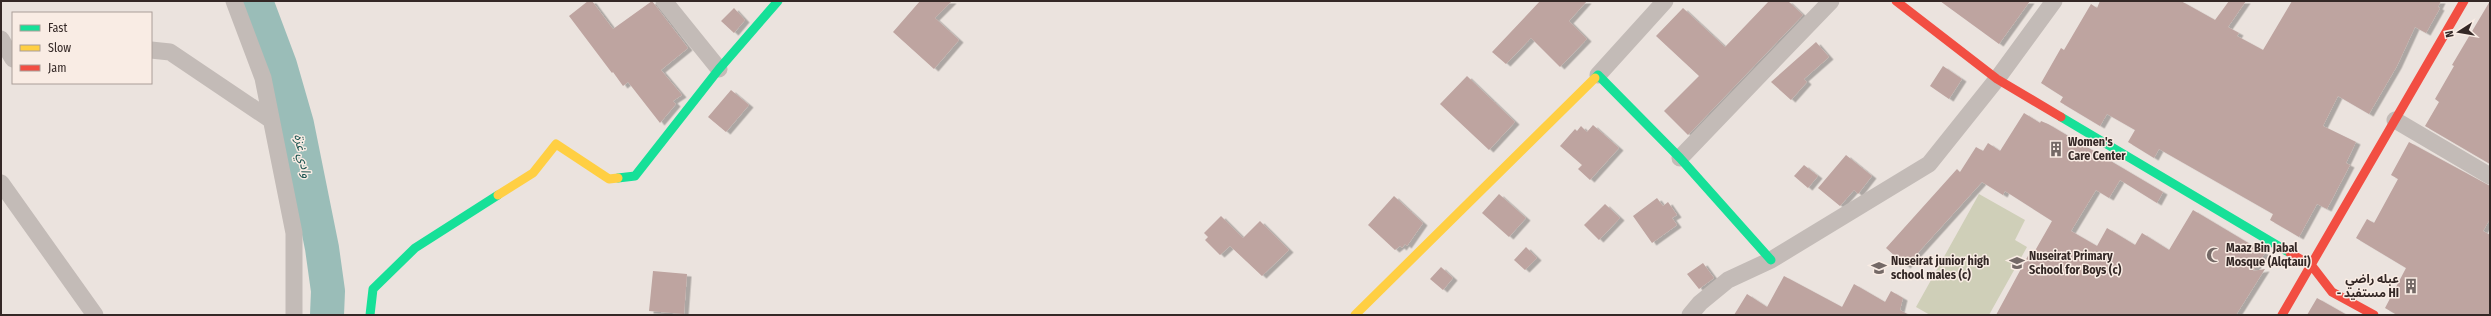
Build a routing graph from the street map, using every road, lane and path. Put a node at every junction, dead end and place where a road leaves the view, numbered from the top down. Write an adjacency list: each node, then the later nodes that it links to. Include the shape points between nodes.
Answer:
1 (234, 1): 15 (street, via 263,78)
2 (664, 1): 12 (street)
3 (778, 1): 12 (street)
4 (1665, 1): 13 (street)
5 (1831, 1): 17 (street)
6 (1896, 1): 14 (street)
7 (2054, 1): 14 (street)
8 (2464, 1): 16 (street)
9 (1, 39): 11 (street)
10 (152, 50): 15 (street, via 170,52)
11 (12, 57)
12 (720, 69): 24 (street, via 635,176 609,179 556,144 533,173 415,248 373,289)
13 (1598, 75): 17 (street); 25 (street)
14 (1997, 79): 20 (street, via 1929,164); 21 (street)
15 (271, 120): 23 (street, via 294,233)
16 (2395, 120): 18 (street); 21 (street)
17 (1680, 158): 20 (street)
18 (2490, 176)
19 (1, 183): 22 (street)
20 (1770, 260): 26 (street, via 1728,280 1700,302)
21 (2312, 266): 27 (street); 28 (street, via 2332,292)
22 (95, 315)
23 (294, 315)
24 (370, 315)
25 (1355, 315)
26 (1690, 315)
27 (2282, 315)
28 (2374, 315)

